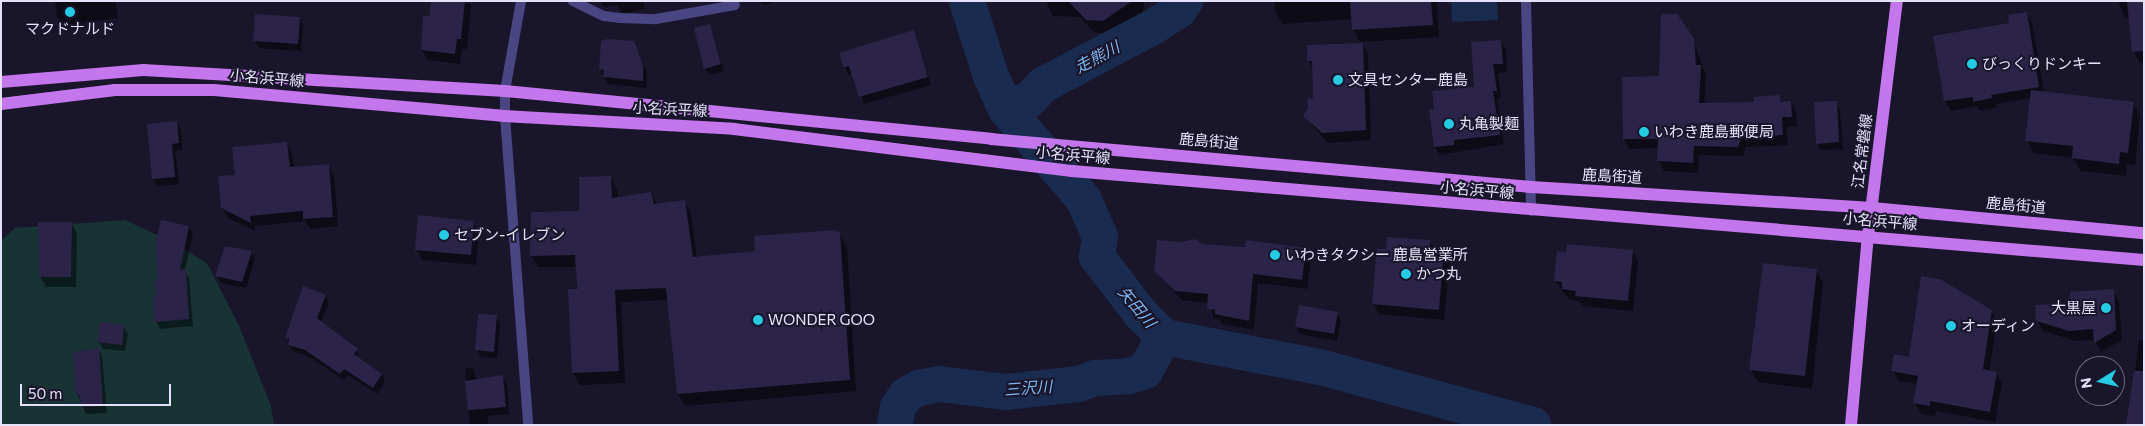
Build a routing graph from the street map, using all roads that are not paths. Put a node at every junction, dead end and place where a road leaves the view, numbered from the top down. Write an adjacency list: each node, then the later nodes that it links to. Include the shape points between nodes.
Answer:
1 (522, 1): 7 (street)
2 (573, 1): 5 (street, via 604,16 656,19)
3 (1526, 1): 11 (street)
4 (1897, 1): 12 (main road, 江名常磐線)
5 (735, 5)
6 (1, 82): 7 (main road, 小名浜平線, via 143,70)
7 (506, 91): 9 (street); 10 (main road, 小名浜平線)
8 (1, 104): 9 (main road, 小名浜平線, via 115,90 214,90)
9 (505, 116): 13 (main road, 小名浜平線, via 734,130 997,164); 17 (street)
10 (1078, 145): 11 (main road, 鹿島街道)
11 (1532, 187): 12 (main road, 鹿島街道); 13 (street)
12 (1872, 208): 14 (main road, 鹿島街道); 15 (main road, 江名常磐線)
13 (1531, 211): 15 (main road, 小名浜平線)
14 (2144, 233)
15 (1868, 236): 16 (main road, 小名浜平線); 18 (main road, 江名常磐線)
16 (2144, 260)
17 (528, 425)
18 (1851, 425)

